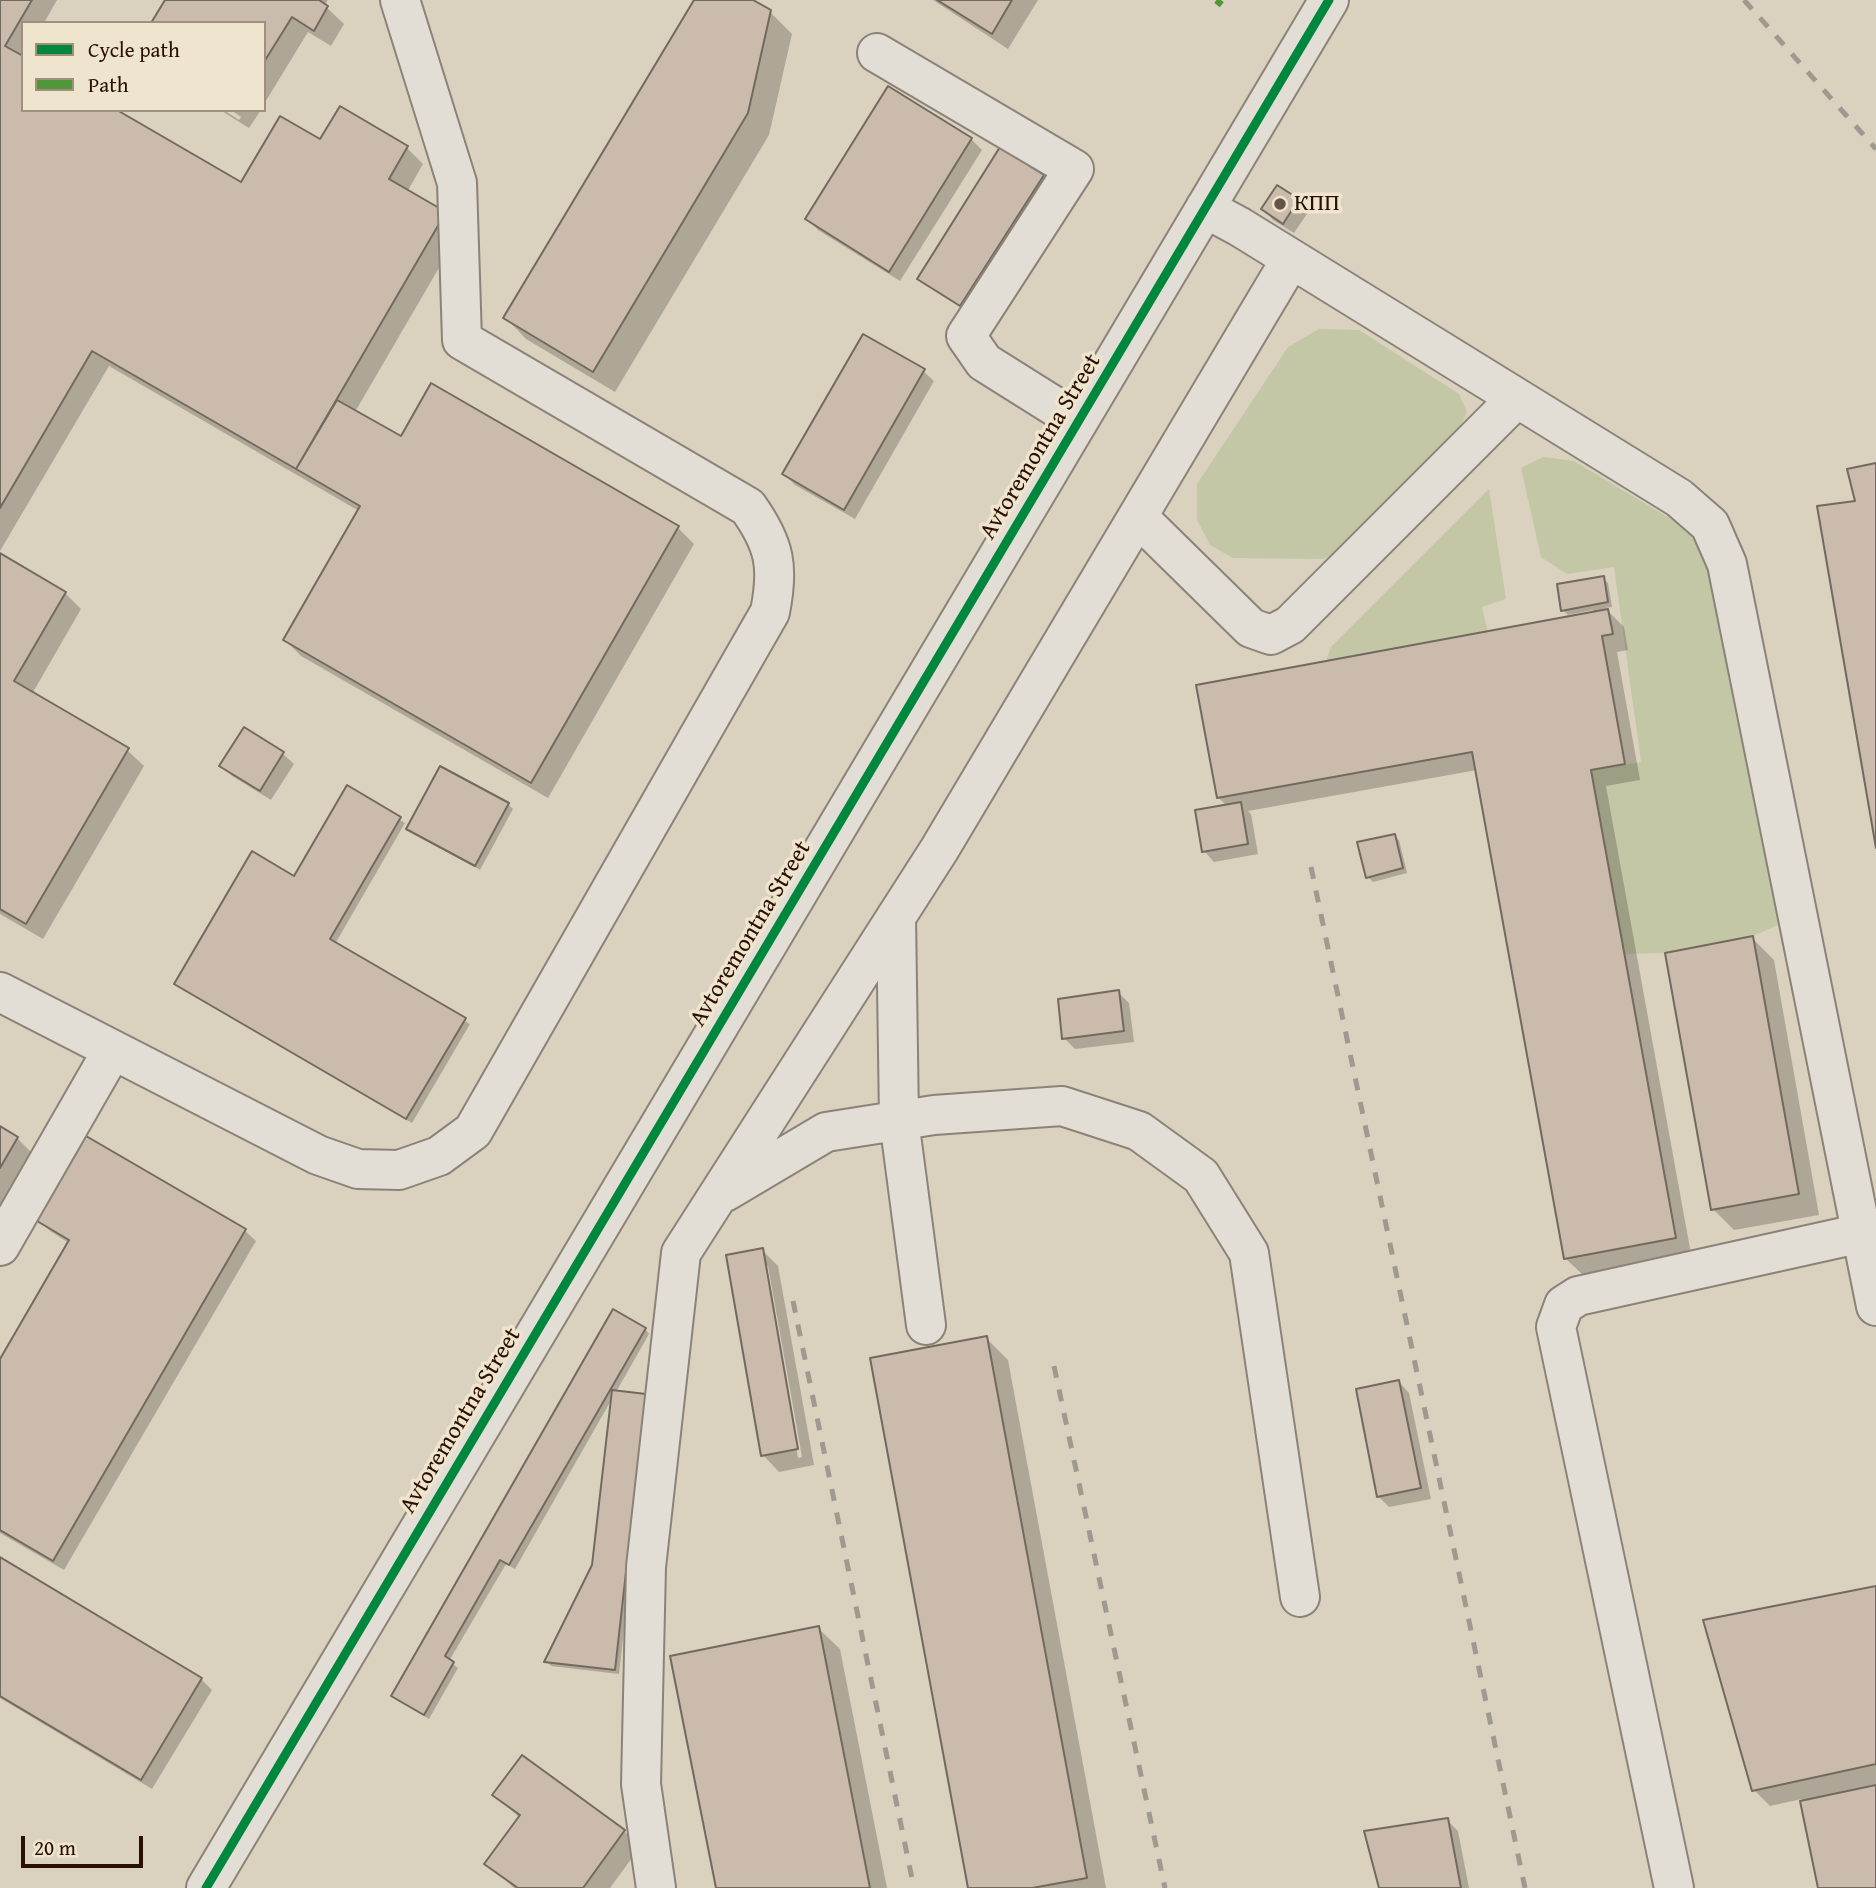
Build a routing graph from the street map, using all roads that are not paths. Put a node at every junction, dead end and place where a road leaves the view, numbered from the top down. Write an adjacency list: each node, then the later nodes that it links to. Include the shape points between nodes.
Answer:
1 (400, 0): 11 (street, via 457,183 462,340 748,507 764,530 773,557 775,585 770,612 473,1131 439,1156 399,1170 358,1169 318,1156)
2 (1329, 0): 4 (street, Avtoremontna Street)
3 (877, 53): 7 (street, via 1074,169 966,336 984,362)
4 (1205, 208): 5 (street); 7 (street, Avtoremontna Street)
5 (1291, 259): 6 (street); 8 (street)
6 (1516, 399): 8 (street, via 1290,625 1271,635 1251,628); 14 (street, via 1679,498 1710,525 1727,564)
7 (1078, 421): 19 (street, Avtoremontna Street)
8 (1138, 517): 9 (street)
9 (896, 917): 12 (street); 13 (street)
10 (0, 992): 11 (street)
11 (112, 1051): 15 (street)
12 (899, 1120): 13 (street, via 826,1132); 17 (street); 18 (street, via 1062,1106 1139,1130 1201,1176 1250,1253)
13 (717, 1196): 20 (street, via 681,1253 646,1567 641,1784)
14 (1861, 1233): 16 (street); 21 (street, via 1578,1296 1564,1305 1556,1327)
15 (0, 1246)
16 (1876, 1306)
17 (926, 1325)
18 (1300, 1597)
19 (206, 1888)
20 (656, 1888)
21 (1674, 1888)

